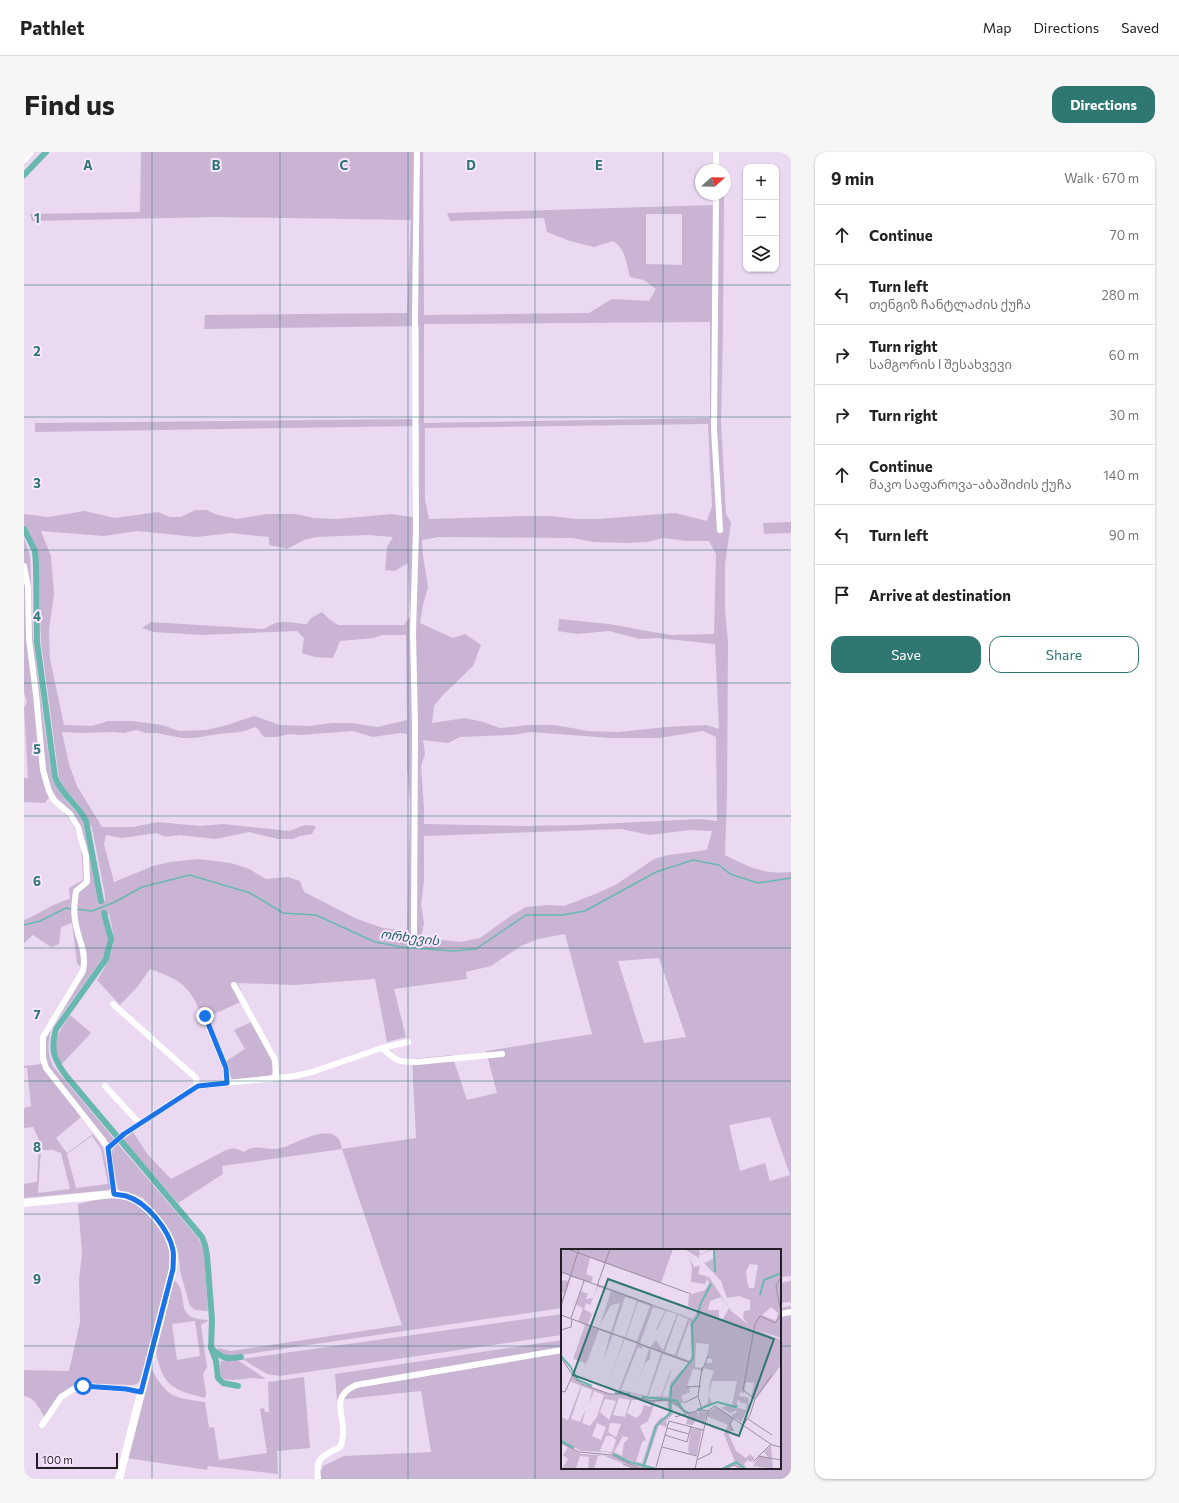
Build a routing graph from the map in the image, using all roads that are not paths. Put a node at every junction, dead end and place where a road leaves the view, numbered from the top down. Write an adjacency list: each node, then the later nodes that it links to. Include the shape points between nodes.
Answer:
1 (31, 152): 4 (street)
2 (417, 152): 9 (street, via 416,530 413,634)
3 (716, 152): 5 (street)
4 (24, 160)
5 (716, 164)
6 (716, 200): 7 (street, via 714,429)
7 (720, 530)
8 (24, 566): 21 (street, via 28,587 29,639 43,770 54,800 70,814 78,827 86,856 87,882 76,891 74,905 85,962 83,971 43,1037 43,1058 46,1068)
9 (414, 936)
10 (234, 985): 16 (street, via 275,1060)
11 (113, 1004): 19 (street, via 196,1078)
12 (204, 1015): 17 (street, via 226,1068)
13 (408, 1042): 14 (street)
14 (382, 1048): 15 (street, via 397,1061 408,1062); 16 (street, via 312,1072)
15 (502, 1054)
16 (276, 1078): 17 (street)
17 (227, 1083): 19 (street)
18 (104, 1086): 20 (street)
19 (198, 1086): 20 (street)
20 (140, 1124): 21 (street)
21 (108, 1148): 22 (street)
22 (114, 1194): 23 (street); 27 (street, via 127,1196 155,1216 169,1236 173,1251 173,1269)
23 (24, 1203)
24 (791, 1312): 25 (street)
25 (781, 1314)
26 (561, 1350): 30 (street, via 356,1385 348,1389 341,1397 340,1404 342,1444 322,1456 318,1462)
27 (141, 1392): 28 (street, via 83,1386 61,1397); 29 (street)
28 (42, 1425)
29 (119, 1479)
30 (318, 1479)

